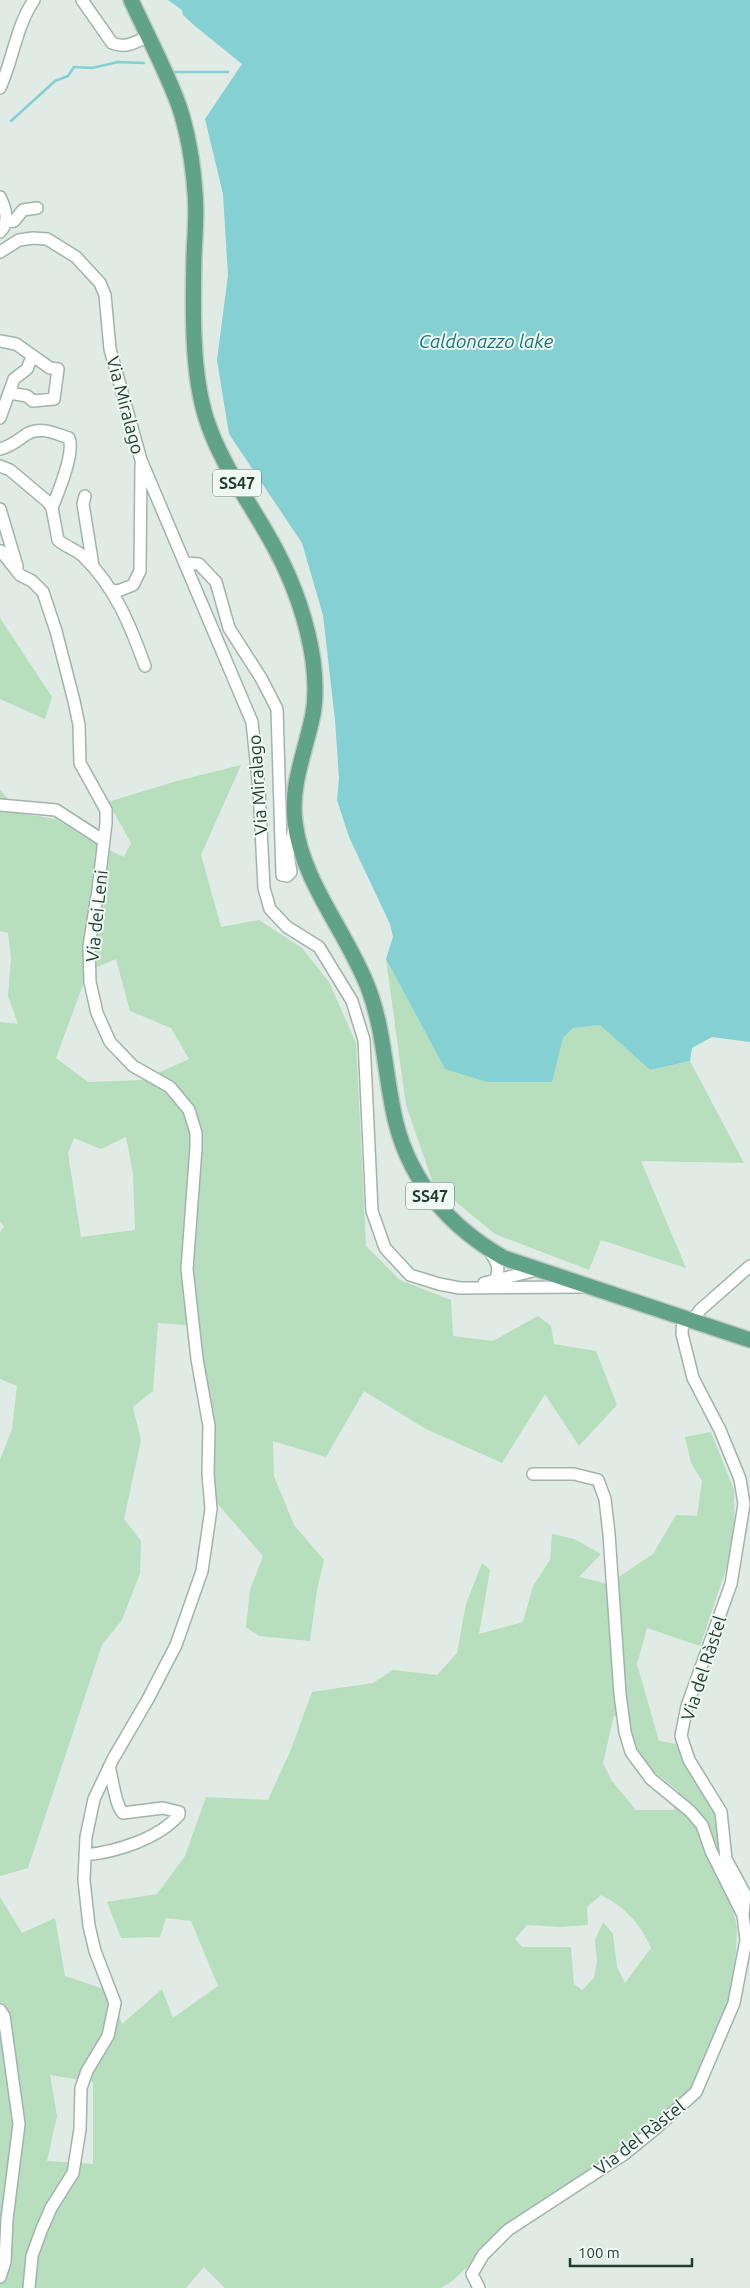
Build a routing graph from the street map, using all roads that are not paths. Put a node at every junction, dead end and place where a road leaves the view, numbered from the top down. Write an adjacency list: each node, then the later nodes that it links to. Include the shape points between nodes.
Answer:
1 (34, 0): 5 (street, via 24,13 9,70)
2 (82, 0): 4 (street, via 112,43 126,46)
3 (131, 0): 4 (main road, SS47)
4 (148, 36): 27 (main road, SS47, via 179,106 190,150 196,196 194,316 198,386 206,418 217,446 293,584 313,663 314,711 297,776)
5 (0, 88)
6 (0, 197): 8 (street)
7 (37, 208): 8 (street, via 23,210 14,221)
8 (4, 224)
9 (0, 252): 15 (street, Via Miralago, via 19,240 47,239 76,257 100,283 108,308 110,349)
10 (0, 341): 11 (street, via 16,344)
11 (32, 357): 12 (street, via 27,369 14,379); 12 (street, via 58,369 54,399 32,401 27,396)
12 (10, 393): 13 (street)
13 (0, 418)
14 (0, 449): 18 (street, via 40,430 67,437 70,443)
15 (141, 460): 21 (street, Via Miralago); 24 (street, via 140,571 133,585 118,591)
16 (0, 466): 18 (street, via 10,470)
17 (85, 496): 22 (street, via 83,504)
18 (52, 508): 22 (street, via 58,540 78,552)
19 (0, 510): 23 (street)
20 (0, 545): 23 (street, Via dei Leni)
21 (184, 563): 27 (street, via 200,564 216,582 229,628 277,709 282,875 287,876 291,872 288,855); 34 (street, Via Miralago, via 252,722 264,888 270,909 287,927 319,946 352,1001 364,1040 372,1211 385,1248 410,1275)
22 (93, 568): 24 (street)
23 (20, 575): 28 (street, Via dei Leni, via 43,592 50,610 79,724 80,763 106,810)
24 (111, 590): 25 (street, via 132,628)
25 (145, 666)
26 (0, 806): 28 (street, via 56,810)
27 (295, 824): 29 (main road, SS47, via 306,865 368,988 382,1035 396,1123 406,1154 420,1184 436,1204)
28 (104, 841): 39 (street, Via dei Leni, via 90,946 90,982 97,1013 110,1042 133,1066 170,1087 189,1110 196,1133 187,1268 197,1359 209,1426 211,1509 202,1571 176,1645)
29 (490, 1250): 31 (main road, SS47); 32 (street, via 498,1267)
30 (750, 1266): 36 (street)
31 (538, 1270): 32 (street); 33 (main road, SS47); 35 (street, via 539,1279)
32 (494, 1281): 34 (street)
33 (591, 1287): 35 (street); 36 (main road, SS47)
34 (460, 1288): 35 (street)
35 (529, 1288)
36 (688, 1319): 37 (main road, SS47); 41 (street, Via del Ràstel, via 682,1334 693,1378 720,1430 740,1479 744,1504 731,1584 687,1706 681,1736 689,1760 720,1812 726,1860 745,1894)
37 (750, 1340)
38 (533, 1474): 41 (street, via 574,1474 598,1480 605,1499 620,1694 631,1752 651,1779 702,1825 711,1851)
39 (109, 1767): 40 (street, Via dei Leni, via 94,1799); 40 (street, via 118,1808 123,1813 162,1808 179,1812 179,1815 171,1824 127,1845)
40 (85, 1855): 44 (street, Via dei Leni, via 89,1926 115,2003 108,2036 87,2071 81,2088 80,2129 73,2173 41,2231 32,2256)
41 (743, 1915): 45 (street, Via del Ràstel, via 746,1940 734,2003 696,2092 623,2155 508,2230 473,2270)
42 (0, 2010): 43 (street, via 4,2016 19,2124 5,2262)
43 (0, 2277)
44 (29, 2288)
45 (480, 2288)

